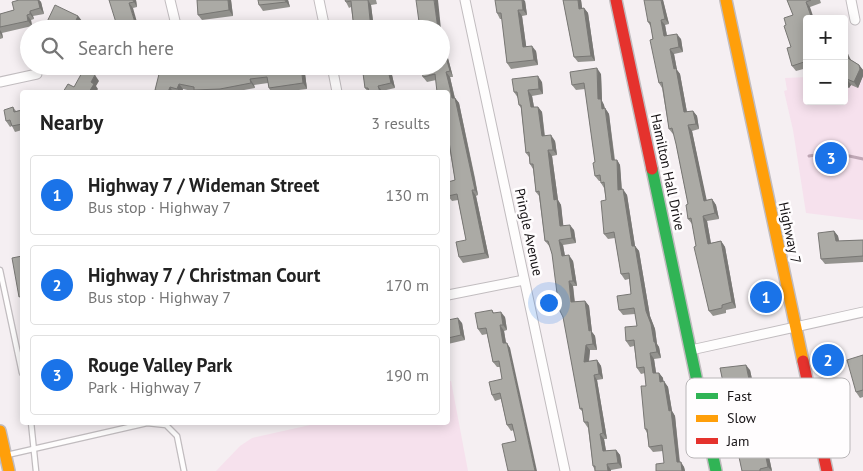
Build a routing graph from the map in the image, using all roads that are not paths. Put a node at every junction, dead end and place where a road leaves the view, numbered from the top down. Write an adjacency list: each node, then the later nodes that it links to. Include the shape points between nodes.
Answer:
1 (170, 0): 7 (street)
2 (319, 0): 8 (street)
3 (465, 0): 15 (street, Pringle Avenue)
4 (616, 0): 19 (street, Hamilton Hall Drive)
5 (726, 0): 18 (street, Highway 7)
6 (851, 0): 9 (street)
7 (175, 20)
8 (323, 20)
9 (855, 20)
10 (32, 75): 12 (street)
11 (334, 75): 13 (street)
12 (0, 82)
13 (337, 90)
14 (0, 270): 20 (lane)
15 (524, 280): 16 (street); 34 (street, Pringle Avenue)
16 (450, 295)
17 (863, 312): 18 (street)
18 (795, 327): 19 (street); 22 (street, Highway 7)
19 (691, 350): 21 (street)
20 (20, 364)
21 (697, 378)
22 (806, 378)
23 (31, 425): 27 (lane)
24 (141, 425): 27 (lane)
25 (166, 425): 33 (lane, via 177,436)
26 (0, 431): 28 (street)
27 (33, 449): 28 (lane); 32 (lane)
28 (3, 456): 31 (street)
29 (713, 458): 35 (street)
30 (824, 458): 36 (street, Highway 7)
31 (9, 471)
32 (36, 471)
33 (184, 471)
34 (565, 471)
35 (716, 471)
36 (827, 471)

